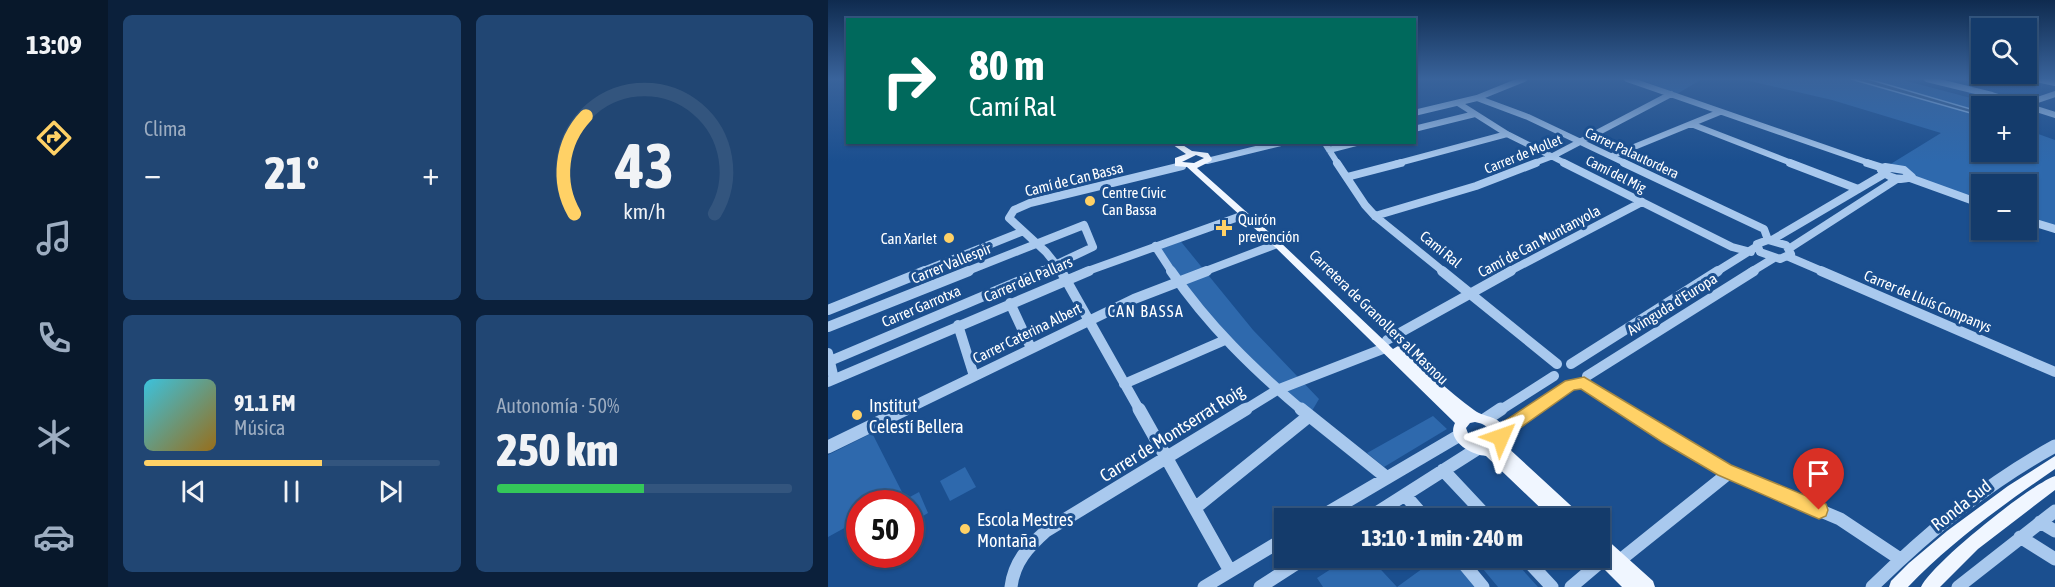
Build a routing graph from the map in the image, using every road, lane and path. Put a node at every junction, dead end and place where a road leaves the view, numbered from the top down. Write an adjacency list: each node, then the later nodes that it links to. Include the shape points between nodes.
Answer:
1 (1443, 106): 8 (street)
2 (1463, 106): 9 (street, Camí del Mig)
3 (1500, 106): 14 (street, Carrer Palautordera)
4 (1648, 106): 14 (street, Carrer de Mollet)
5 (1705, 106): 7 (street)
6 (2037, 109): 10 (street)
7 (1720, 112): 11 (street); 24 (street)
8 (1416, 113)
9 (1475, 114): 12 (street); 13 (street, Camí del Mig)
10 (2055, 115)
11 (1691, 124): 21 (street); 28 (street)
12 (1416, 129)
13 (1507, 134): 20 (street, Camí del Mig); 25 (street)
14 (1582, 142): 20 (street, Carrer de Mollet); 21 (street, Carrer Palautordera)
15 (1168, 144): 23 (main road, Carretera de Granollers al Masnou)
16 (1173, 144): 23 (main road, Carretera de Granollers al Masnou)
17 (1276, 144): 22 (street)
18 (1344, 144): 19 (street)
19 (1327, 146): 25 (street, Camí Ral)
20 (1553, 156): 30 (street, Camí del Mig); 32 (street, Carrer de Mollet, via 1476,186)
21 (1612, 156): 34 (street, Carrer Palautordera)
22 (1206, 160): 23 (main road); 23 (main road); 58 (main road, Carretera de Granollers al Masnou, via 1221,185)
23 (1185, 161): 31 (main road, Carretera de Granollers al Masnou); 37 (street, Camí de Can Bassa, via 1021,206 1010,218)
24 (1883, 171): 26 (street, via 1894,167 1904,170); 27 (street); 28 (street)
25 (1347, 177): 32 (street, Camí Ral)
26 (1910, 178): 27 (street); 29 (street)
27 (1897, 179): 45 (street)
28 (1858, 189): 35 (street)
29 (1971, 200)
30 (1642, 202): 42 (street, Camí del Mig); 51 (street, Camí de Can Muntanyola)
31 (1244, 215): 40 (main road, Carretera de Granollers al Masnou); 41 (street, Carrer del Pallars)
32 (1375, 216): 51 (street, Camí Ral)
33 (2037, 223): 36 (street)
34 (1764, 229): 35 (street); 38 (street)
35 (1791, 229): 38 (street)
36 (2055, 229)
37 (1021, 232): 39 (street); 53 (street)
38 (1770, 240): 44 (street, Avinguda d'Europa, via 1759,242); 45 (street, Carrer de Lluís Companys)
39 (1036, 244): 43 (street, Carrer Vallespir, via 1084,225 1093,247); 48 (street); 56 (street, Carrer Vallespir)
40 (1277, 244): 50 (street, Carrer Caterina Albert); 58 (main road, Carretera de Granollers al Masnou)
41 (1155, 246): 49 (street, Carrer del Pallars); 50 (street)
42 (1732, 247): 44 (street, Camí del Mig); 47 (street)
43 (1090, 250): 48 (street, Carrer Garrotxa)
44 (1754, 250): 46 (street, Camí del Mig); 47 (street, Avinguda d'Europa)
45 (1789, 252): 46 (street); 63 (street, Carrer de Lluís Companys)
46 (1774, 258): 66 (street, Avinguda d'Europa)
47 (1738, 261): 61 (street, Avinguda d'Europa)
48 (1057, 264): 49 (street); 60 (street, Carrer Garrotxa)
49 (1066, 279): 52 (street, Carrer del Pallars); 54 (street)
50 (1178, 281): 54 (street, Carrer Caterina Albert); 57 (street)
51 (1469, 293): 58 (street, Camí de Can Muntanyola); 62 (street, Camí Ral)
52 (1010, 303): 55 (street, Carrer del Pallars); 59 (street)
53 (828, 310)
54 (1088, 320): 59 (street, Carrer Caterina Albert); 67 (street)
55 (958, 325): 64 (street); 65 (street, Carrer del Pallars)
56 (828, 327)
57 (1225, 340): 67 (street); 69 (street)
58 (1386, 344): 69 (street, Carrer de Montserrat Roig); 71 (main road, Carretera de Granollers al Masnou)
59 (1031, 348): 64 (street, Carrer Caterina Albert)
60 (829, 357): 65 (street)
61 (1571, 364): 62 (street); 66 (street, via 1580,368)
62 (1556, 370): 68 (street, Camí Ral); 71 (street)
63 (2055, 372)
64 (974, 376): 74 (street, Carrer Caterina Albert)
65 (831, 380)
66 (1585, 380): 68 (street); 78 (street, via 1668,438)
67 (1124, 384): 75 (street)
68 (1570, 385): 72 (street)
69 (1277, 390): 70 (street); 75 (street, Carrer de Montserrat Roig)
70 (1309, 416): 79 (street); 82 (street)
71 (1470, 423): 72 (main road); 72 (main road, via 1467,443); 79 (street)
72 (1491, 445): 77 (street); 87 (main road); 88 (main road)
73 (2055, 446): 95 (street, via 1992,485)
74 (828, 447)
75 (1166, 458): 82 (street); 104 (street, Carrer de Montserrat Roig, via 1046,531 1017,562)
76 (2055, 462): 113 (main road, Ronda Sud, via 1988,507 1920,561)
77 (1443, 471): 81 (street); 86 (street)
78 (1730, 472): 94 (street); 95 (street, via 1840,519)
79 (1386, 477): 83 (street)
80 (2055, 483): 114 (main road, via 1953,559)
81 (1405, 495): 84 (street); 85 (street)
82 (1195, 508): 103 (street)
83 (1335, 508)
84 (1384, 508)
85 (1416, 508)
86 (1478, 508)
87 (1551, 508)
88 (1563, 508)
89 (2055, 511): 90 (street)
90 (2040, 522): 91 (street); 92 (street)
91 (2055, 531)
92 (2020, 537): 96 (street); 115 (street)
93 (1274, 545): 103 (street)
94 (1610, 556)
95 (1899, 559): 112 (street)
96 (2055, 559)
97 (1610, 560): 111 (main road)
98 (1610, 561): 110 (main road)
99 (1289, 568): 106 (street)
100 (1469, 568): 107 (street)
101 (1534, 568): 108 (street)
102 (1595, 568): 109 (street)
103 (1230, 571): 105 (street)
104 (1011, 587)
105 (1204, 587)
106 (1260, 587)
107 (1483, 587)
108 (1552, 587)
109 (1571, 587)
110 (1634, 587)
111 (1647, 587)
112 (1872, 587)
113 (1897, 587)
114 (1929, 587)
115 (1958, 587)

